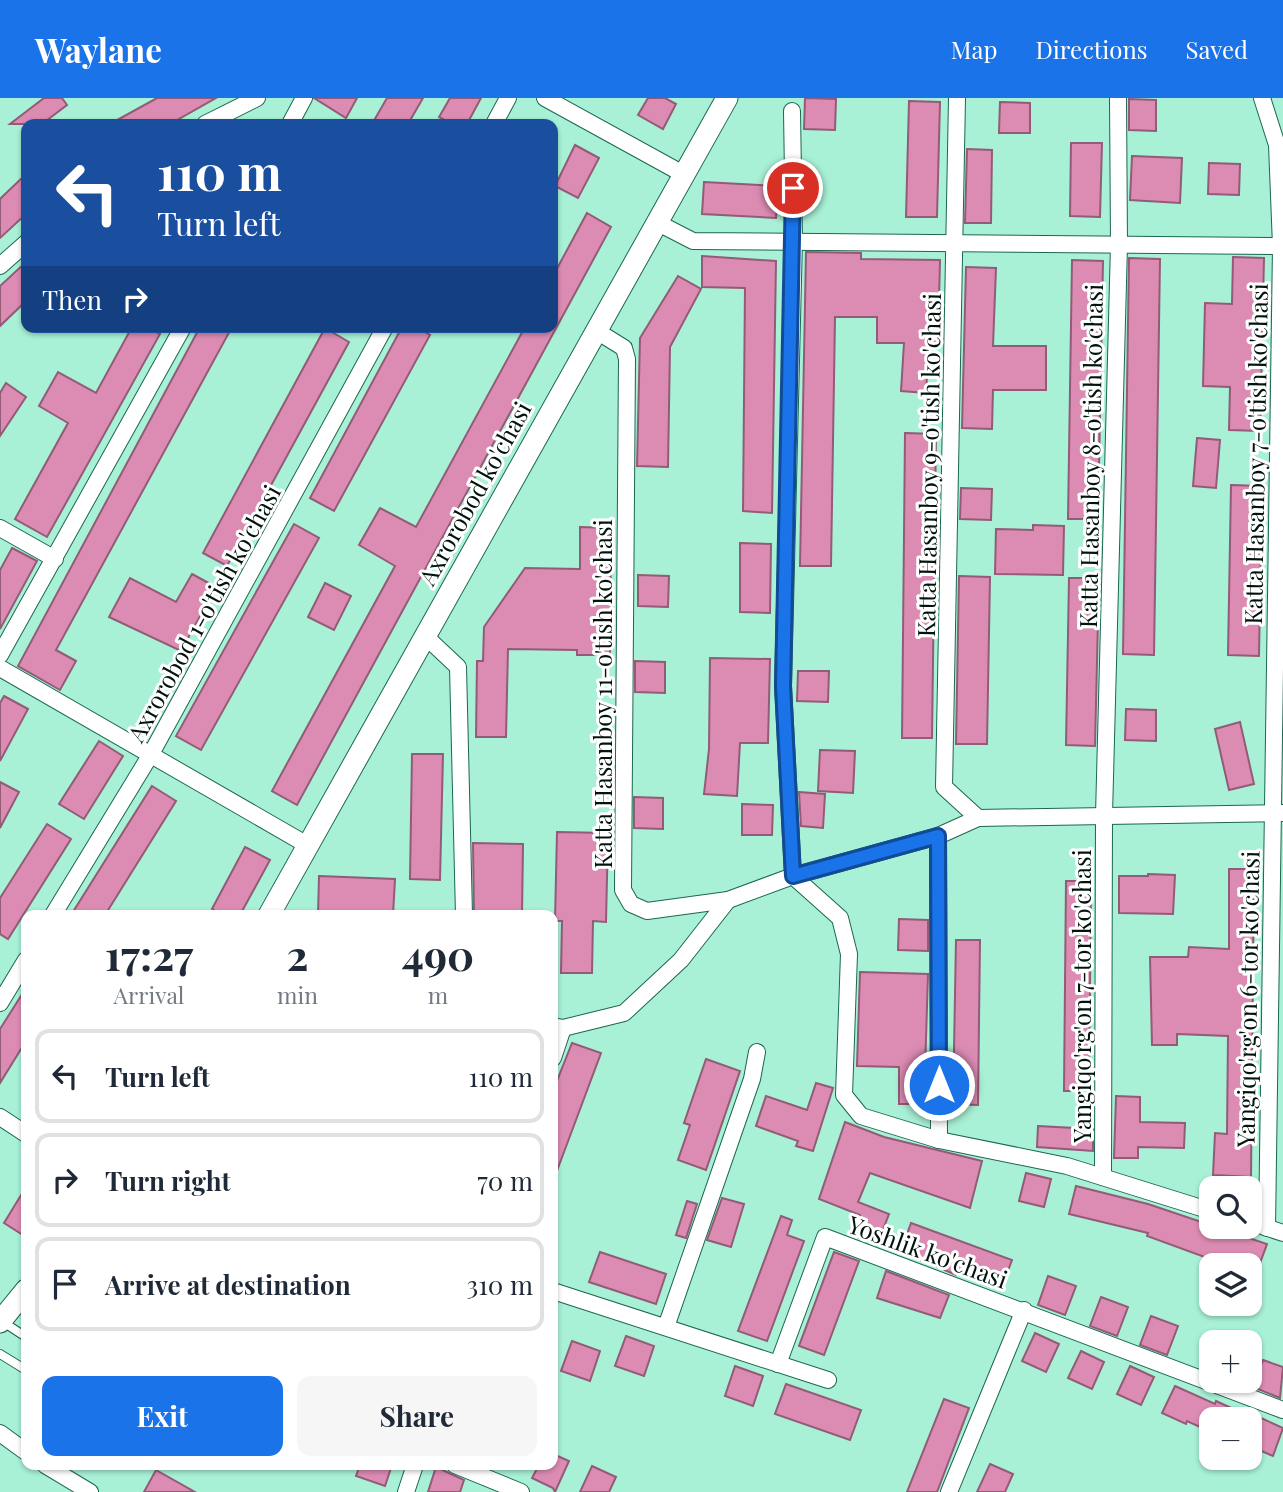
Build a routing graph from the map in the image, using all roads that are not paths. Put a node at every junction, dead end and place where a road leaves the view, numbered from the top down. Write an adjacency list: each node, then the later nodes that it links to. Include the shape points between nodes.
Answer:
1 (257, 98): 10 (street)
2 (304, 98): 11 (street)
3 (508, 98): 12 (street)
4 (545, 98): 13 (street)
5 (727, 98): 13 (street, Axrorobod ko'chasi)
6 (957, 98): 16 (street, Katta Hasanboy 9-o'tish ko'chasi)
7 (1118, 98): 17 (street, Katta Hasanboy 8-o'tish ko'chasi)
8 (1262, 98): 18 (street, Katta Hasanboy 7-o'tish ko'chasi, via 1277,145)
9 (792, 111): 15 (street)
10 (215, 119)
11 (293, 119)
12 (497, 119)
13 (685, 175): 14 (street, Axrorobod ko'chasi)
14 (658, 223): 15 (street, via 693,241); 21 (street, Axrorobod ko'chasi)
15 (794, 239): 16 (street); 35 (street, via 783,686)
16 (956, 242): 17 (street); 32 (street, Katta Hasanboy 9-o'tish ko'chasi, via 944,787)
17 (1119, 244): 18 (street); 31 (street, Katta Hasanboy 8-o'tish ko'chasi)
18 (1282, 246): 30 (street, Katta Hasanboy 7-o'tish ko'chasi)
19 (21, 247): 20 (street)
20 (0, 266)
21 (595, 330): 26 (street, Axrorobod ko'chasi); 36 (street, Katta Hasanboy 11-o'tish ko'chasi, via 624,348 627,359 623,890 631,904 647,911)
22 (180, 333): 25 (street)
23 (382, 333): 29 (street, Axrorobod 1-o'tish ko'chasi)
24 (0, 528): 25 (street)
25 (55, 559): 27 (street)
26 (425, 636): 34 (street, Axrorobod ko'chasi); 39 (street, via 458,667)
27 (0, 655)
28 (0, 668): 29 (street)
29 (152, 754): 34 (street); 37 (street, Axrorobod 1-o'tish ko'chasi)
30 (1277, 813): 31 (street); 49 (street, Yangiqo'rg'on 6-tor ko'chasi)
31 (1104, 815): 32 (street); 47 (street, Yangiqo'rg'on 7-tor ko'chasi)
32 (978, 818): 33 (street, Katta Hasanboy 11-o'tish ko'chasi)
33 (938, 836): 35 (street, Katta Hasanboy 11-o'tish ko'chasi); 46 (street)
34 (309, 846): 38 (street, Axrorobod ko'chasi)
35 (793, 876): 36 (street, Katta Hasanboy 11-o'tish ko'chasi); 46 (street, via 840,918 849,954 844,1095 861,1116)
36 (728, 900): 42 (street, via 681,960 624,1013)
37 (56, 910)
38 (272, 910)
39 (464, 910)
40 (21, 968): 41 (street)
41 (0, 1003)
42 (558, 1027)
43 (757, 1052): 54 (street, via 752,1079)
44 (0, 1117): 45 (street)
45 (21, 1131)
46 (939, 1140): 47 (street)
47 (1103, 1177): 48 (street)
48 (1199, 1206)
49 (1275, 1231)
50 (558, 1293): 54 (street)
51 (21, 1296): 53 (street)
52 (1024, 1310): 57 (street, Yoshlik ko'chasi, via 825,1237); 60 (street, Yoshlik ko'chasi); 69 (street, Yoshlik ko'chasi)
53 (0, 1321): 55 (lane)
54 (666, 1327): 57 (street)
55 (21, 1334)
56 (0, 1354): 58 (lane)
57 (778, 1364): 59 (street)
58 (21, 1367)
59 (828, 1380)
60 (1283, 1409)
61 (0, 1433): 62 (street)
62 (21, 1448)
63 (53, 1470): 66 (street)
64 (413, 1470): 67 (street)
65 (467, 1470): 68 (street)
66 (90, 1492)
67 (406, 1492)
68 (522, 1492)
69 (950, 1492)

